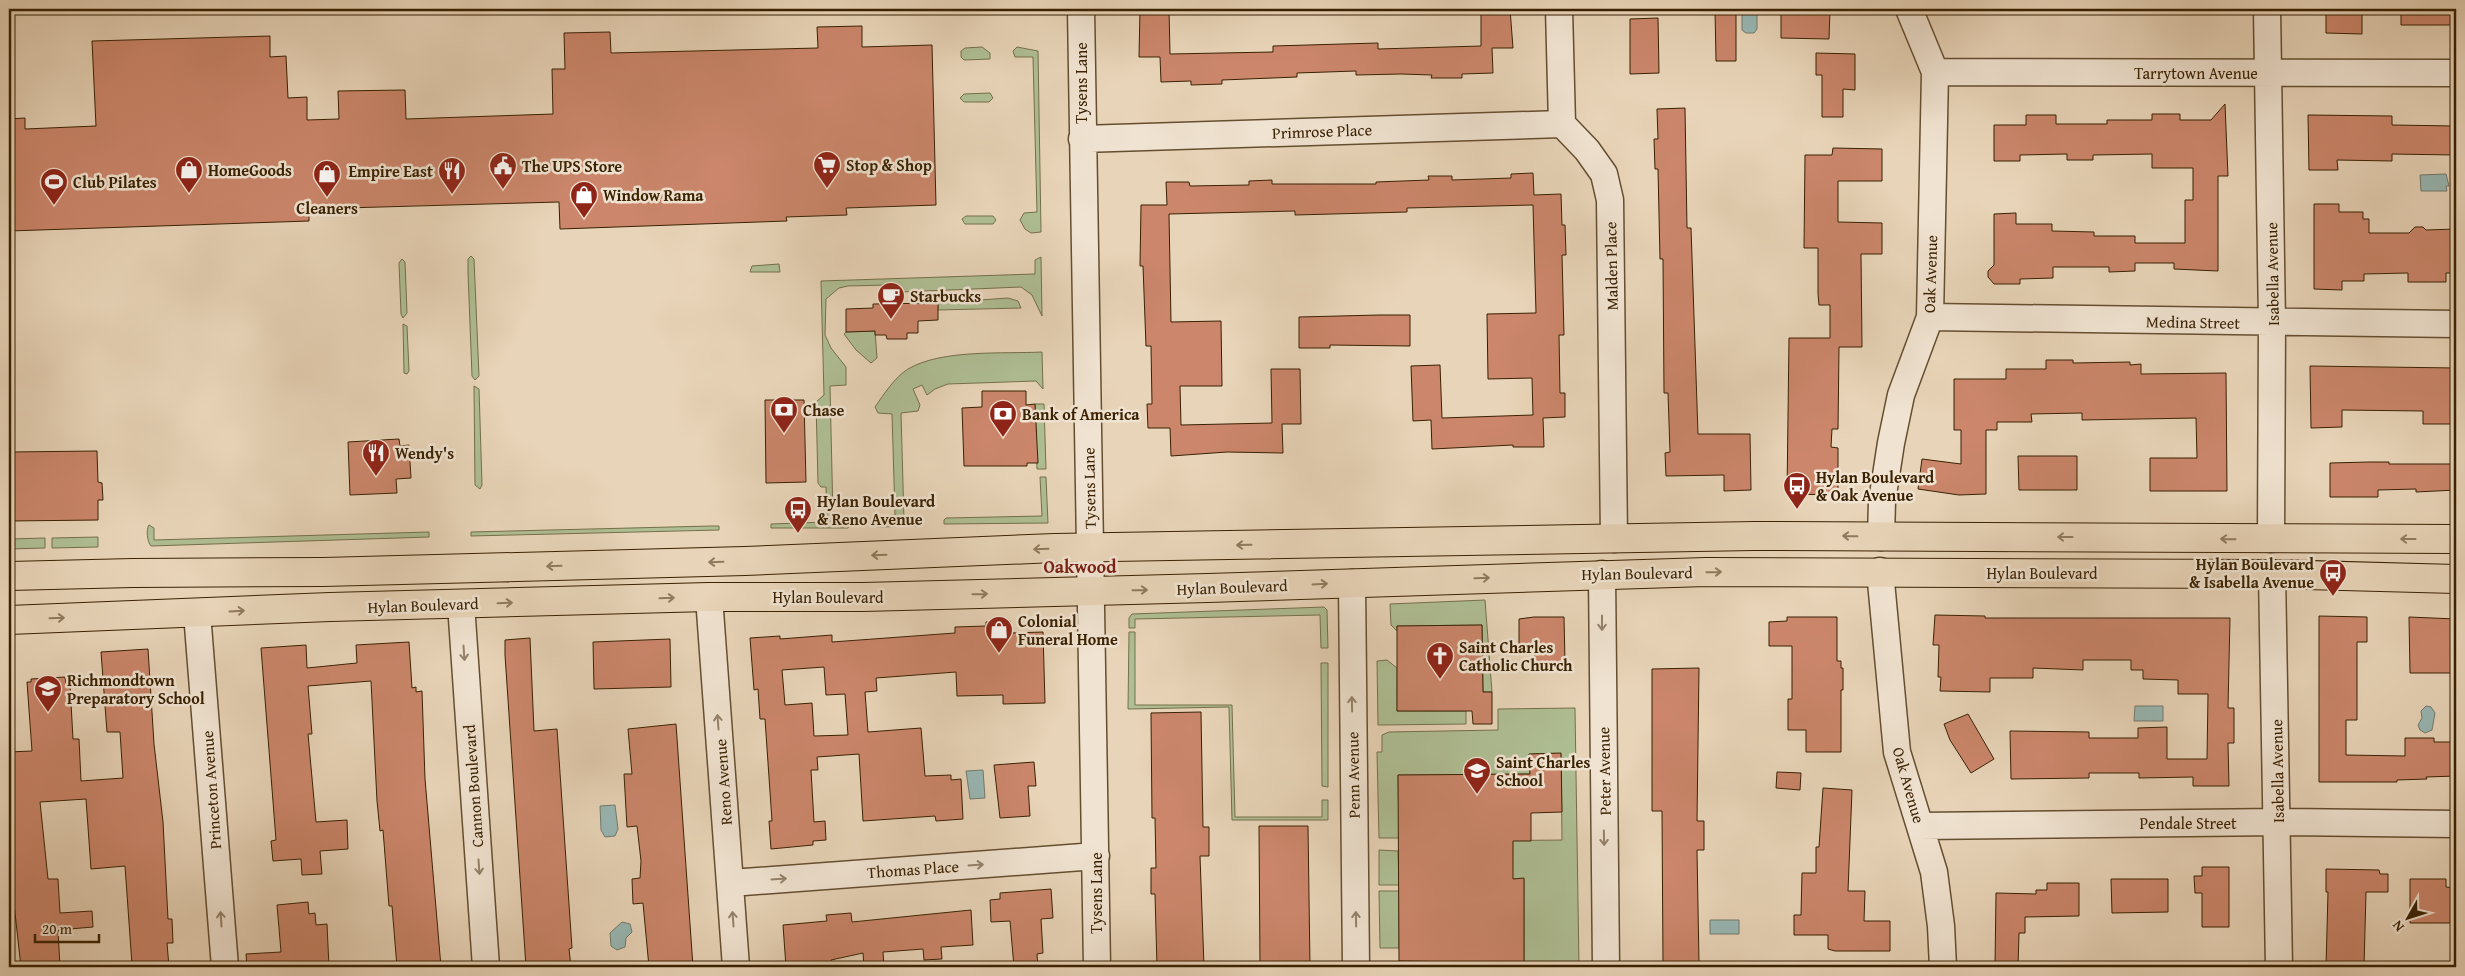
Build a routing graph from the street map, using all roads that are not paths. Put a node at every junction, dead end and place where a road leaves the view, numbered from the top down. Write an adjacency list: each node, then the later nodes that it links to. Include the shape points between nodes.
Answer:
1 (1081, 9): 9 (street, Tysens Lane)
2 (1560, 9): 8 (street)
3 (1909, 9): 5 (street, Oak Avenue)
4 (2267, 9): 6 (street, Isabella Avenue)
5 (1935, 72): 6 (street, Tarrytown Avenue); 10 (street, Oak Avenue)
6 (2268, 73): 7 (street, Tarrytown Avenue); 11 (street, Isabella Avenue)
7 (2456, 74)
8 (1562, 124): 9 (street, Primrose Place); 15 (street, Malden Place, via 1604,174 1610,200)
9 (1082, 138): 17 (street, Tysens Lane)
10 (1930, 317): 11 (street, Medina Street); 13 (street, Oak Avenue, via 1901,395 1882,501)
11 (2272, 323): 12 (street, Medina Street); 16 (street, Isabella Avenue)
12 (2456, 324)
13 (1881, 537): 15 (main road, one-way to 15); 16 (main road, one-way to 13)
14 (2456, 538): 16 (main road, one-way to 16)
15 (1614, 539): 17 (main road, one-way to 17)
16 (2271, 540)
17 (1090, 548): 21 (main road, one-way to 21, via 323,572); 24 (street, Tysens Lane)
18 (1880, 571): 19 (main road, Hylan Boulevard, one-way to 18); 20 (main road, Hylan Boulevard); 31 (street, Oak Avenue, via 1897,752)
19 (1602, 574): 23 (main road, Hylan Boulevard, one-way to 19); 39 (street, Peter Avenue, one-way to 39)
20 (2272, 574): 22 (main road, Hylan Boulevard); 29 (street, Isabella Avenue)
21 (9, 576)
22 (2456, 579)
23 (1352, 583): 24 (main road, Hylan Boulevard, one-way to 23); 38 (street, Penn Avenue, one-way to 23)
24 (1091, 591): 25 (main road, Hylan Boulevard, one-way to 24); 32 (street, Tysens Lane)
25 (709, 597): 26 (main road, Hylan Boulevard, one-way to 25); 33 (street, Reno Avenue, one-way to 25)
26 (461, 604): 27 (main road, Hylan Boulevard, one-way to 26); 35 (street, Cannon Boulevard, one-way to 35)
27 (197, 613): 28 (main road, Hylan Boulevard, one-way to 27); 34 (street, Princeton Avenue, one-way to 27)
28 (9, 620)
29 (2278, 822): 30 (street, Pendale Street); 31 (street, Pendale Street); 41 (street, Isabella Avenue)
30 (2456, 824)
31 (1921, 826): 40 (street, Oak Avenue, via 1934,872)
32 (1096, 856): 33 (street, Thomas Place, one-way to 32); 37 (street, Tysens Lane)
33 (731, 883): 36 (street, Reno Avenue, one-way to 33)
34 (225, 967)
35 (486, 967)
36 (736, 967)
37 (1097, 967)
38 (1356, 967)
39 (1606, 967)
40 (1943, 967)
41 (2279, 967)

